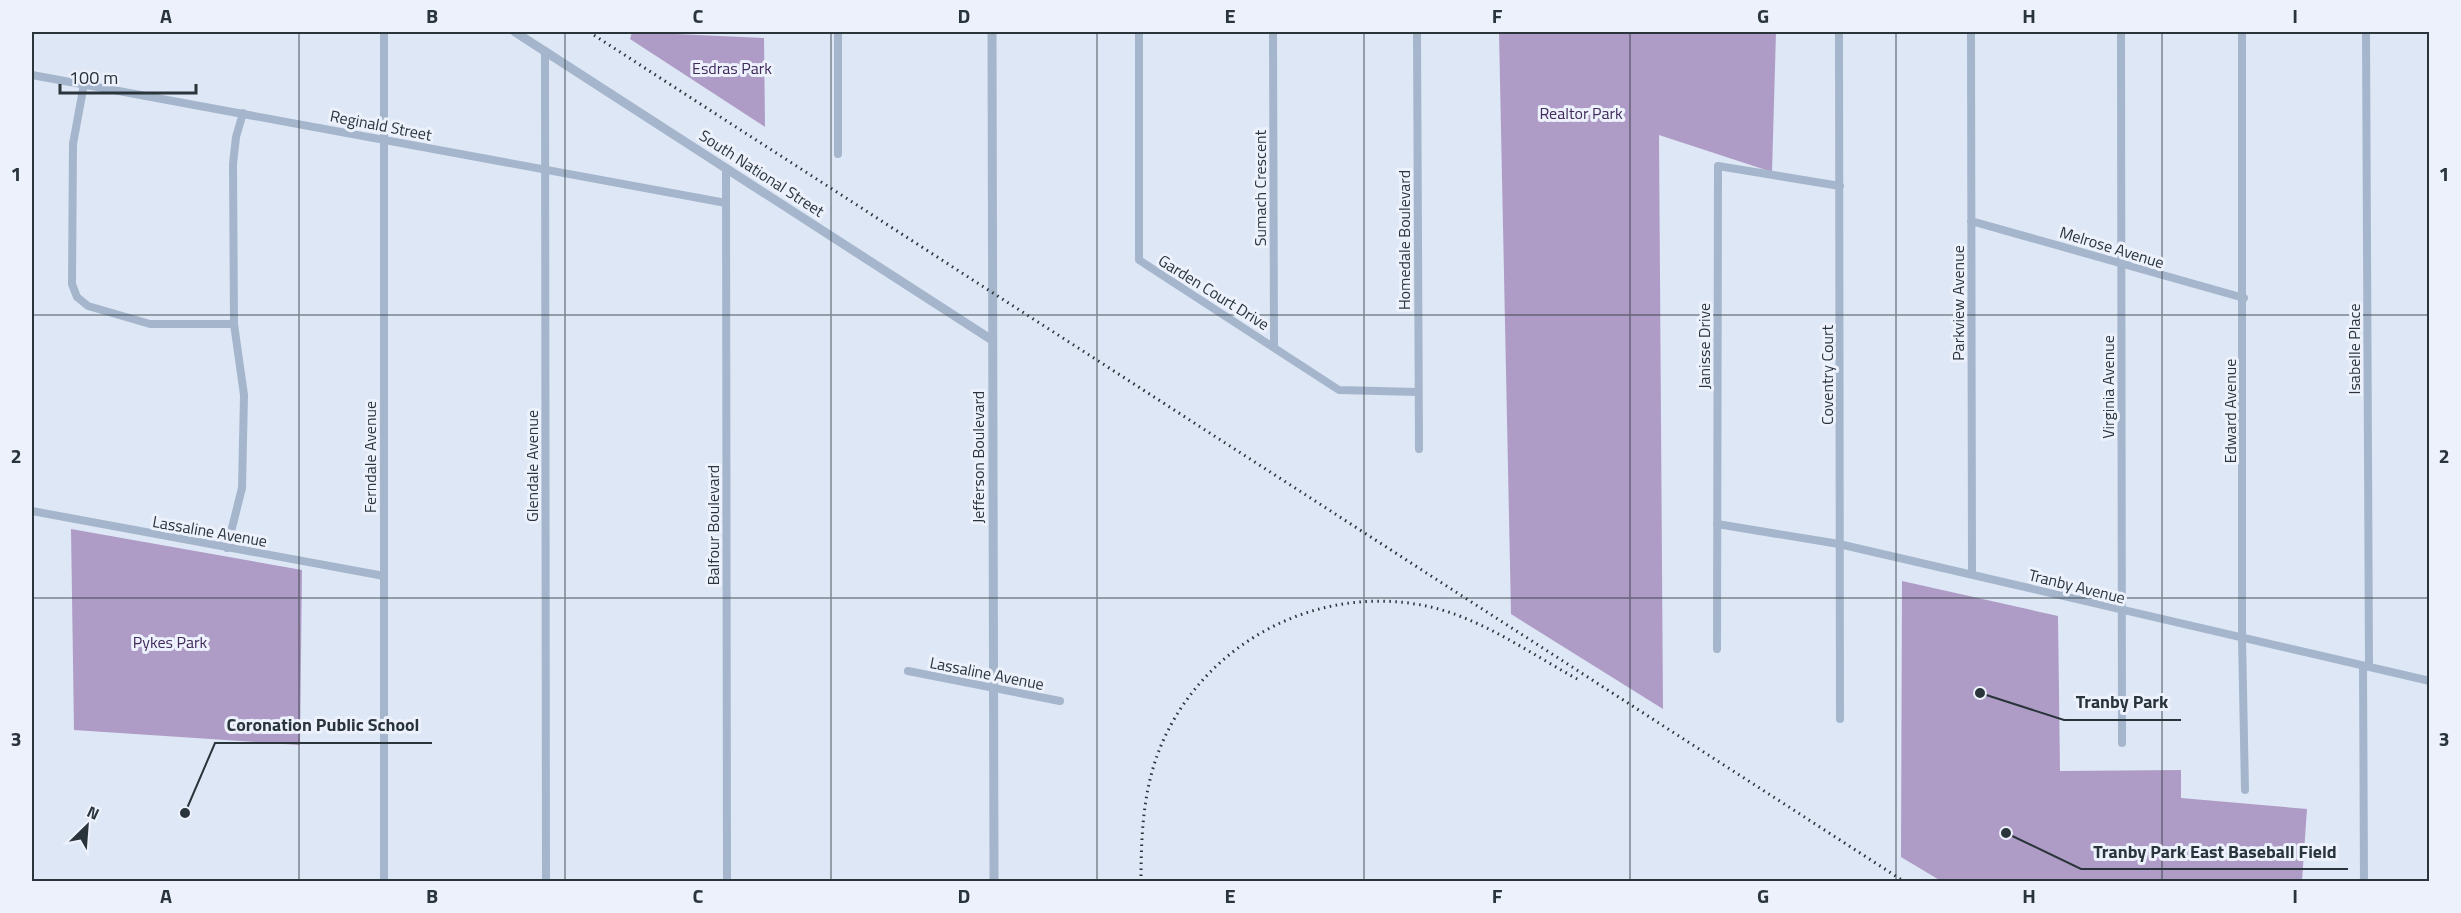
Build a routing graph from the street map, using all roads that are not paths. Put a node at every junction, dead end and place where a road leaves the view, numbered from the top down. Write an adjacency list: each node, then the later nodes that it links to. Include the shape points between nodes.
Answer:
1 (384, 32): 17 (street, Ferndale Avenue)
2 (514, 32): 13 (street, South National Street)
3 (837, 32): 18 (street)
4 (992, 32): 27 (street, Jefferson Boulevard)
5 (1139, 32): 28 (street, Garden Court Drive, via 1139,260)
6 (1273, 32): 28 (street, Sumach Crescent)
7 (1417, 32): 29 (street, Homedale Boulevard)
8 (1839, 32): 21 (street, Coventry Court)
9 (1971, 32): 23 (street, Parkview Avenue)
10 (2121, 32): 24 (street, Virginia Avenue)
11 (2242, 32): 25 (street, Edward Avenue)
12 (2366, 32): 40 (street, Isabelle Place)
13 (545, 51): 19 (street, South National Street); 20 (street, Glendale Avenue)
14 (32, 75): 15 (street, Reginald Street)
15 (84, 84): 16 (street, Reginald Street); 26 (street, via 73,144 72,284 77,297 88,306 150,324)
16 (243, 113): 17 (street, Reginald Street); 26 (street, via 233,164)
17 (384, 140): 20 (street, Reginald Street); 36 (street, Ferndale Avenue)
18 (838, 154)
19 (726, 168): 22 (street, Balfour Boulevard); 27 (street, South National Street)
20 (545, 169): 22 (street, Reginald Street); 49 (street, Glendale Avenue)
21 (1840, 186): 32 (street, Janisse Drive, via 1718,166); 33 (street, Coventry Court)
22 (726, 203): 50 (street, Balfour Boulevard)
23 (1971, 221): 24 (street, Melrose Avenue); 35 (street, Parkview Avenue)
24 (2121, 262): 25 (street, Melrose Avenue); 37 (street, Virginia Avenue)
25 (2244, 298): 38 (street, Edward Avenue)
26 (234, 324): 34 (street, via 243,395 242,488)
27 (992, 340): 43 (street, Jefferson Boulevard)
28 (1274, 345): 29 (street, Garden Court Drive, via 1339,390)
29 (1418, 392): 30 (street, Homedale Boulevard)
30 (1419, 449)
31 (32, 512): 34 (street, Lassaline Avenue)
32 (1718, 524): 33 (street, Tranby Avenue); 39 (street, Janisse Drive)
33 (1839, 544): 35 (street, Tranby Avenue); 45 (street, Coventry Court)
34 (227, 548): 36 (street, Lassaline Avenue)
35 (1972, 574): 37 (street, Tranby Avenue)
36 (384, 576): 48 (street, Ferndale Avenue)
37 (2122, 611): 38 (street, Tranby Avenue); 46 (street, Virginia Avenue)
38 (2242, 638): 40 (street, Tranby Avenue); 47 (street, Edward Avenue)
39 (1717, 649)
40 (2366, 667): 42 (street, Tranby Avenue); 52 (street, Isabelle Place)
41 (908, 671): 43 (street, Lassaline Avenue)
42 (2430, 681)
43 (994, 688): 44 (street, Lassaline Avenue); 51 (street, Jefferson Boulevard)
44 (1060, 701)
45 (1840, 719)
46 (2122, 743)
47 (2245, 790)
48 (384, 882)
49 (546, 882)
50 (727, 882)
51 (994, 882)
52 (2364, 882)

